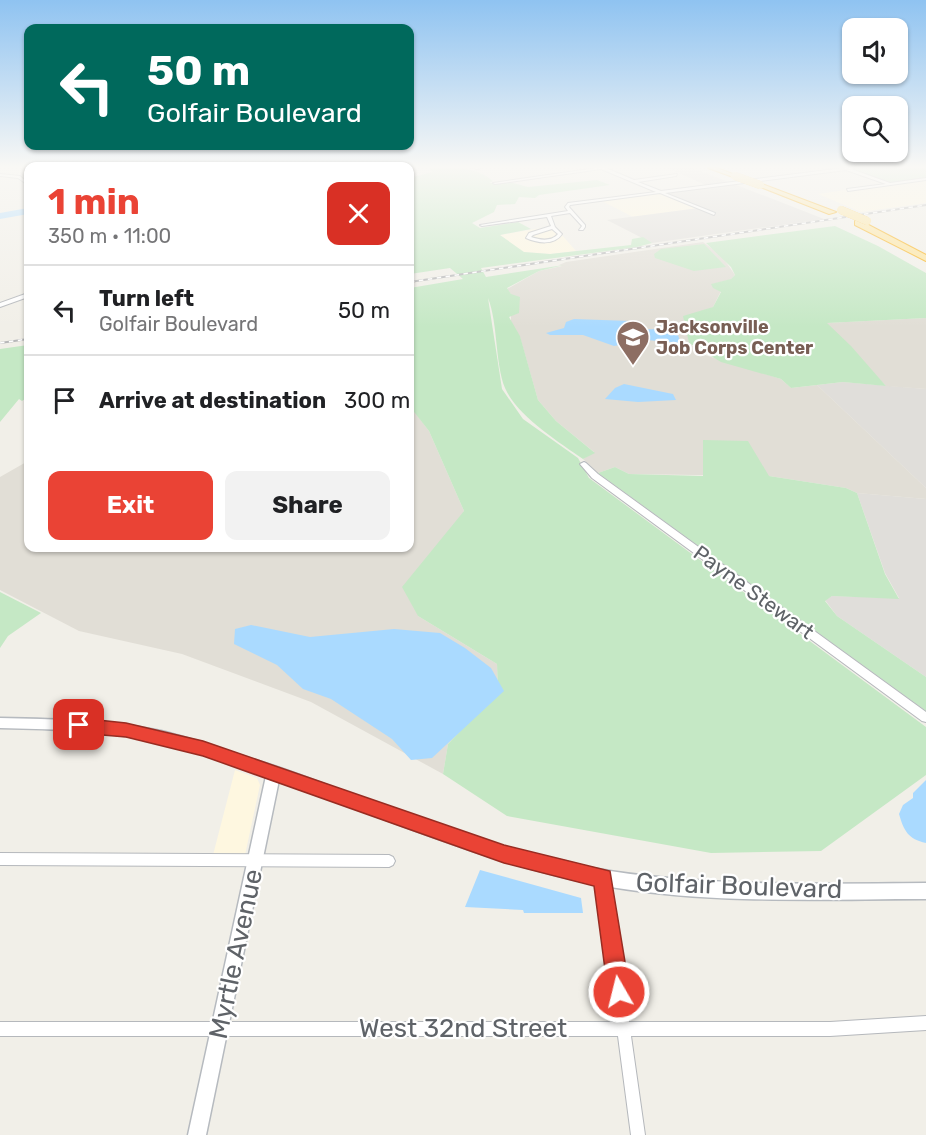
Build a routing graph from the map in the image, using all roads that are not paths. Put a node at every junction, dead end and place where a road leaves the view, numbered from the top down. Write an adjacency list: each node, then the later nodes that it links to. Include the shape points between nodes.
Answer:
1 (509, 221): 6 (street)
2 (551, 221): 7 (street)
3 (579, 221): 8 (street, via 584,226)
4 (853, 221): 10 (highway, bridge)
5 (867, 221): 9 (highway, bridge)
6 (482, 225)
7 (553, 227): 7 (street, via 560,234 557,238 541,242 528,238)
8 (581, 229)
9 (926, 251)
10 (926, 258)
11 (24, 296): 12 (street)
12 (0, 305)
13 (585, 464): 14 (street, Payne Stewart, via 596,476)
14 (926, 718)
15 (0, 723): 16 (main road, Golfair Boulevard, via 126,730)
16 (274, 772): 18 (main road, Myrtle Avenue); 20 (main road, Golfair Boulevard, via 504,854)
17 (0, 859): 18 (street)
18 (255, 861): 19 (street); 25 (main road, Myrtle Avenue)
19 (389, 861)
20 (603, 878): 21 (main road, Golfair Boulevard, via 722,891); 23 (street)
21 (926, 891)
22 (926, 1023): 23 (street, West 32nd Street, via 830,1029)
23 (624, 1028): 25 (street, West 32nd Street); 27 (street)
24 (0, 1029): 25 (street, West 32nd Street)
25 (220, 1029): 26 (main road, Myrtle Avenue)
26 (197, 1135)
27 (638, 1135)

